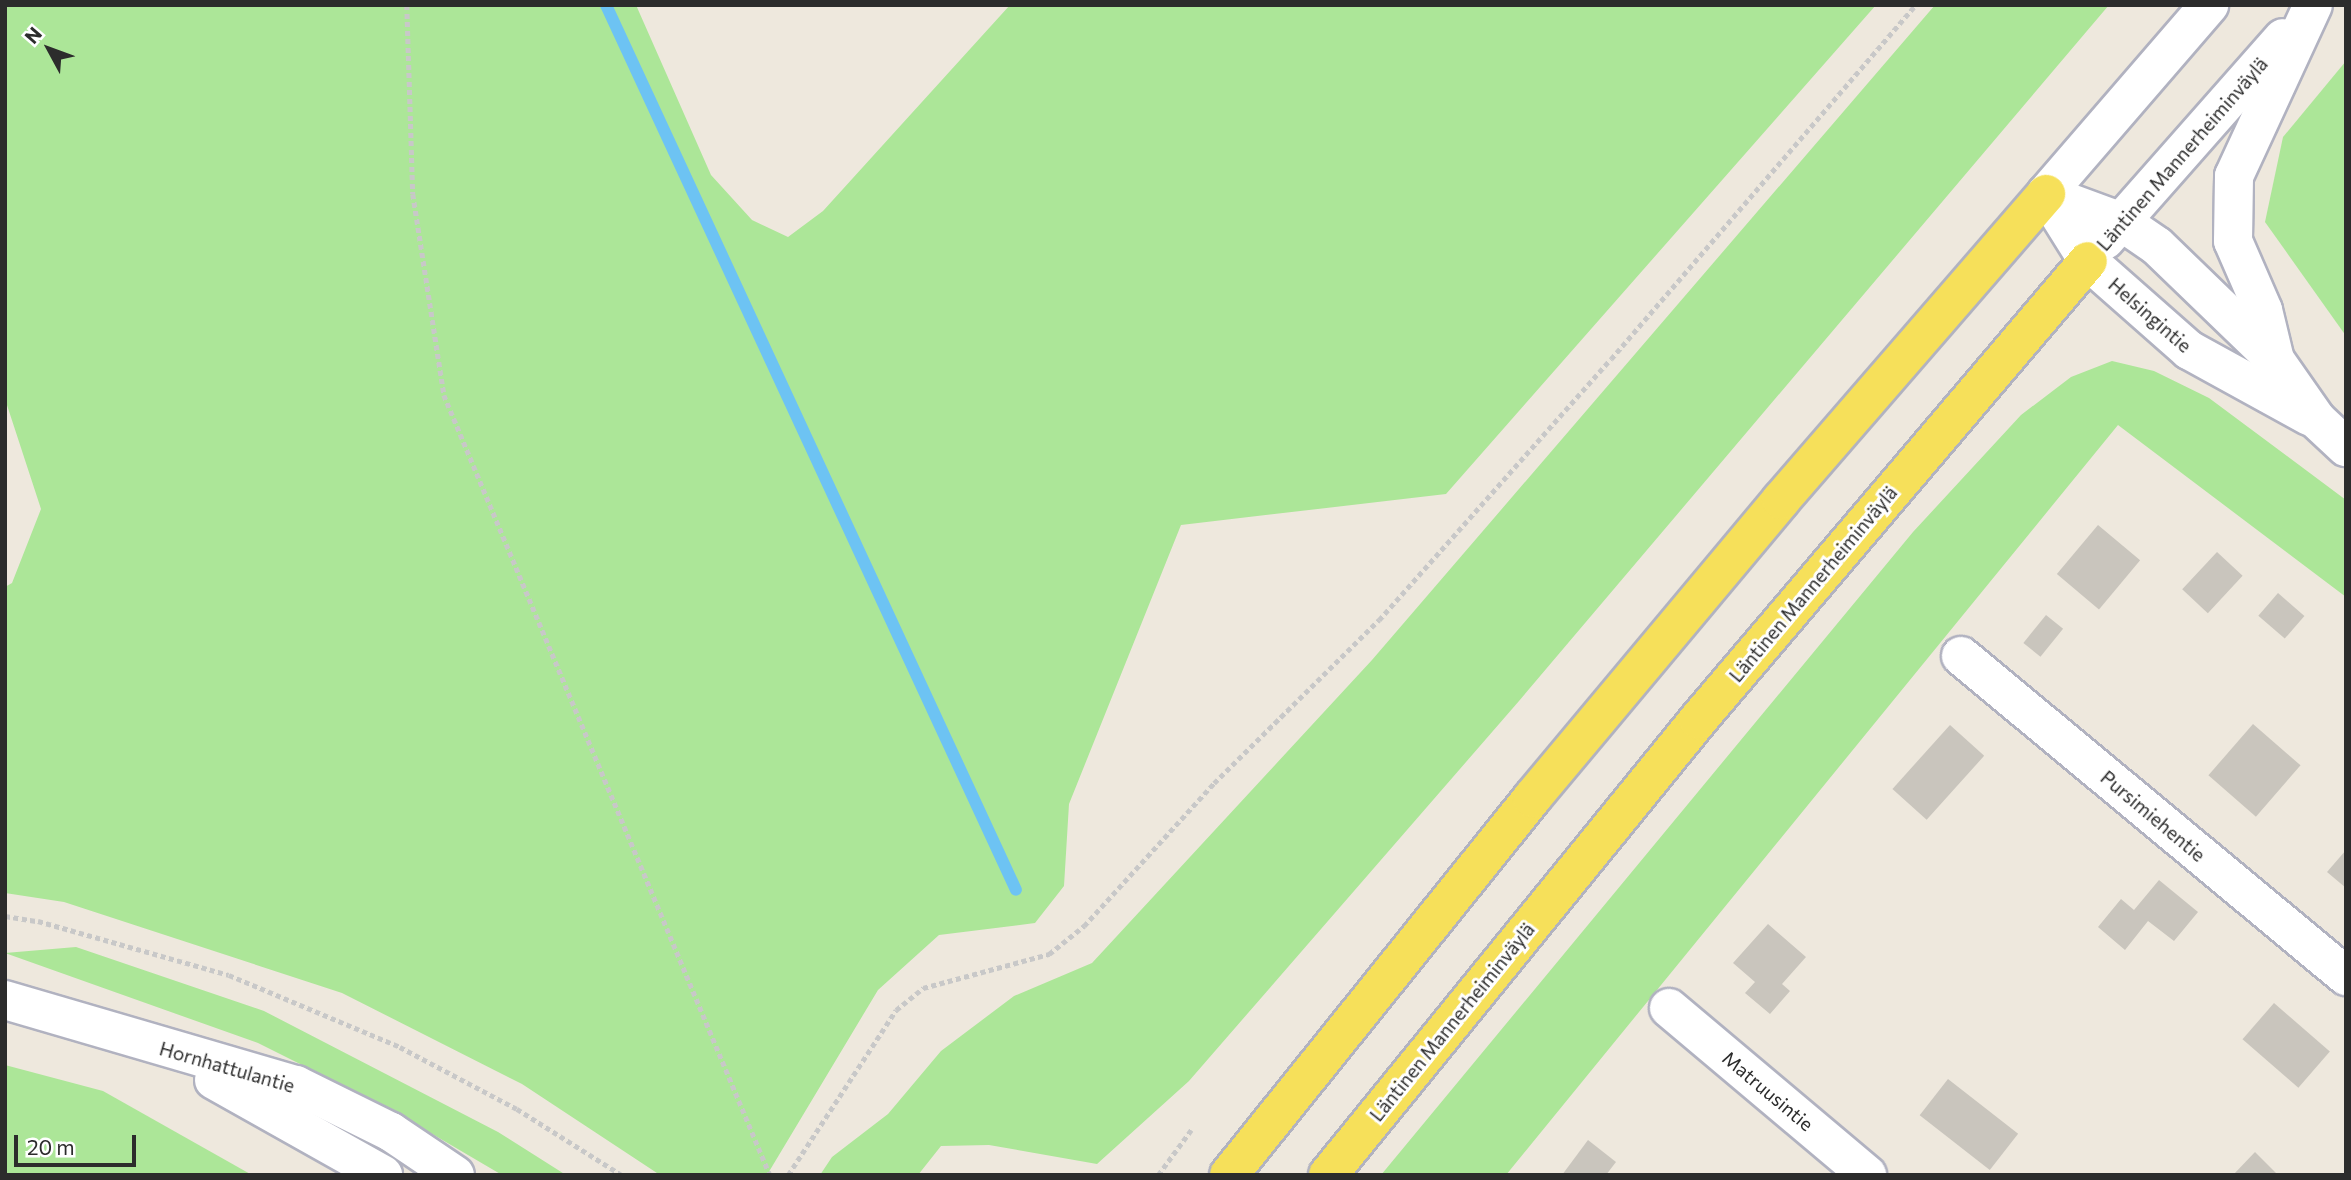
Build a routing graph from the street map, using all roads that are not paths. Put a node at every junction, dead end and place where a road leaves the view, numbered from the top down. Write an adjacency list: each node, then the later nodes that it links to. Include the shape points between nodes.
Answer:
1 (2209, 5): 3 (main road)
2 (2313, 5): 4 (main road, Läntinen Mannerheiminväylä); 6 (main road, Helsingintie, via 2234,176 2233,241 2263,310)
3 (2046, 194): 4 (main road, Helsingintie); 5 (main road, Helsingintie); 16 (main road, via 1586,734)
4 (2122, 222): 5 (main road, Läntinen Mannerheiminväylä); 6 (main road, Helsingintie, via 2157,246)
5 (2088, 261): 7 (main road, Helsingintie, via 2189,350); 17 (main road, Läntinen Mannerheiminväylä, via 1698,720)
6 (2275, 360): 7 (main road, Helsingintie)
7 (2317, 421): 8 (main road, Helsingintie)
8 (2346, 447)
9 (1961, 656): 10 (main road, Pursimiehentie)
10 (2346, 976)
11 (5, 1000): 13 (main road, Hornhattulantie)
12 (1669, 1008): 18 (main road, Matruusintie)
13 (144, 1044): 14 (main road, Hornhattulantie, via 288,1118); 15 (main road, Hornhattulantie, via 296,1085 391,1132)
14 (383, 1175)
15 (456, 1175)
16 (1229, 1175)
17 (1328, 1175)
18 (1867, 1175)

